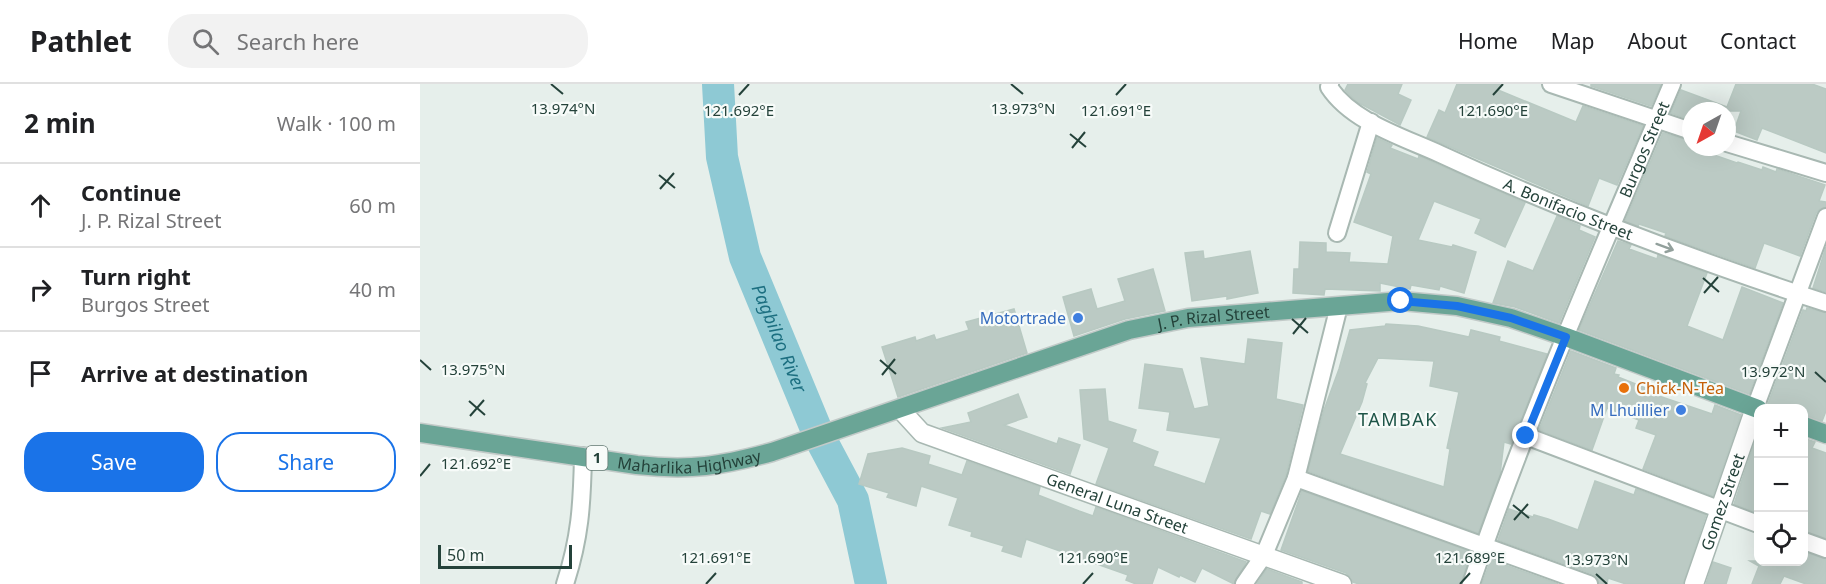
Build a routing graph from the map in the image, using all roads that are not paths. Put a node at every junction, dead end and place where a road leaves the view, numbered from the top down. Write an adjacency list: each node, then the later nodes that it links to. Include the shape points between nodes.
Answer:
1 (1330, 84): 5 (street, A. Bonifacio Street, via 1338,100)
2 (1552, 84): 4 (street)
3 (1672, 84): 4 (street, Burgos Street)
4 (1656, 121): 6 (street); 10 (street, Burgos Street)
5 (1371, 122): 10 (street, A. Bonifacio Street); 11 (street)
6 (1682, 128)
7 (1736, 145): 8 (street)
8 (1826, 173)
9 (1826, 217): 12 (street, Gomez Street)
10 (1610, 227): 12 (street, A. Bonifacio Street, one-way to 12); 15 (street, Burgos Street)
11 (1337, 234)
12 (1797, 294): 13 (street, A. Bonifacio Street); 16 (street, Gomez Street)
13 (1826, 303)
14 (1339, 306): 15 (main road, J. P. Rizal Street / 1, via 1401,301 1457,306 1511,318); 18 (main road, J. P. Rizal Street / 1, via 1188,318 1129,330); 26 (street)
15 (1566, 337): 17 (main road, J. P. Rizal Street / 1); 24 (street, Burgos Street)
16 (1758, 404)
17 (1754, 407)
18 (900, 409): 20 (main road, J. P. Rizal Street / 1); 32 (street, General Luna Street, via 922,433)
19 (1754, 416): 27 (street, Gomez Street)
20 (848, 427): 25 (main road, Maharlika Highway / 1, via 734,462 692,468)
21 (1808, 428): 23 (main road)
22 (420, 433): 25 (main road, Maharlika Highway / 1)
23 (1826, 434)
24 (1526, 436): 27 (street); 30 (street, Burgos Street)
25 (583, 456): 33 (street, via 582,506 575,553)
26 (1296, 478): 30 (street); 32 (street)
27 (1720, 509): 28 (street); 38 (street, Gomez Street)
28 (1754, 522)
29 (1808, 543): 31 (street)
30 (1484, 547): 36 (street, Burgos Street); 37 (street)
31 (1826, 549)
32 (1264, 555): 34 (street); 35 (street, General Luna Street)
33 (565, 584)
34 (1244, 584)
35 (1342, 584)
36 (1471, 584)
37 (1589, 584)
38 (1694, 584)

